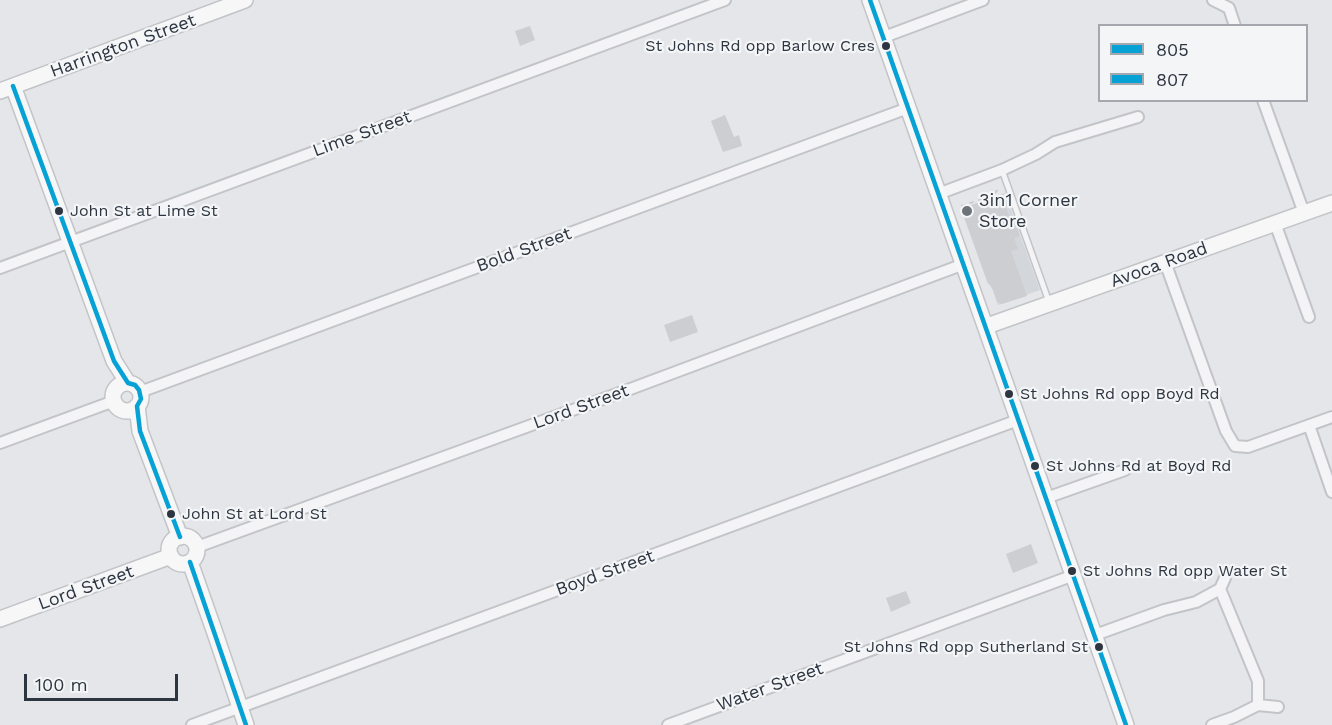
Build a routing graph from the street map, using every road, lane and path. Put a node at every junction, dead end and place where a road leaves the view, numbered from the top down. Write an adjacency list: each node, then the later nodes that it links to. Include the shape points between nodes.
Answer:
1 (245, 0): 8 (street, Harrington Street)
2 (725, 0): 19 (street, Lime Street)
3 (870, 0): 7 (street)
4 (983, 0): 7 (street)
5 (1213, 0): 6 (street, via 1229,8)
6 (1234, 24)
7 (884, 37): 10 (street)
8 (7, 88): 19 (street)
9 (1264, 102): 17 (street)
10 (908, 108): 14 (street); 26 (street, Bold Street)
11 (1138, 117): 12 (street, via 1055,142)
12 (1002, 170): 13 (lane); 14 (street)
13 (1006, 182): 16 (path, via 986,198); 23 (lane)
14 (939, 194): 21 (street)
15 (1332, 203): 17 (street, Avoca Road)
16 (962, 206)
17 (1304, 213): 18 (street, Avoca Road)
18 (1275, 223): 20 (street, Avoca Road); 24 (street)
19 (69, 242): 22 (street, Lime Street); 26 (street)
20 (1165, 262): 23 (street, Avoca Road); 29 (street, via 1226,431 1235,446 1248,447)
21 (964, 264): 25 (street); 35 (street, Lord Street)
22 (0, 267)
23 (1049, 304): 25 (street, Avoca Road)
24 (1310, 317)
25 (987, 326): 28 (street)
26 (127, 397): 30 (street, Bold Street); 34 (street)
27 (1332, 417): 29 (street)
28 (1018, 420): 33 (street); 42 (street, Boyd Street)
29 (1309, 425): 32 (street)
30 (0, 443)
31 (1125, 470): 33 (street)
32 (1332, 492)
33 (1046, 498): 38 (street)
34 (180, 537): 35 (street, via 189,537); 36 (street, via 170,546)
35 (197, 547): 37 (street)
36 (171, 556): 37 (street, via 182,564); 39 (street, Lord Street)
37 (190, 562): 42 (street)
38 (1074, 575): 40 (street); 46 (street, Water Street)
39 (0, 619)
40 (1095, 635): 41 (street, via 1196,602 1222,584 1258,681); 47 (street)
41 (1258, 705): 43 (street); 48 (street)
42 (240, 707): 44 (street, Boyd Street); 45 (street)
43 (1278, 707)
44 (192, 725)
45 (246, 725)
46 (668, 725)
47 (1126, 725)
48 (1212, 725)

